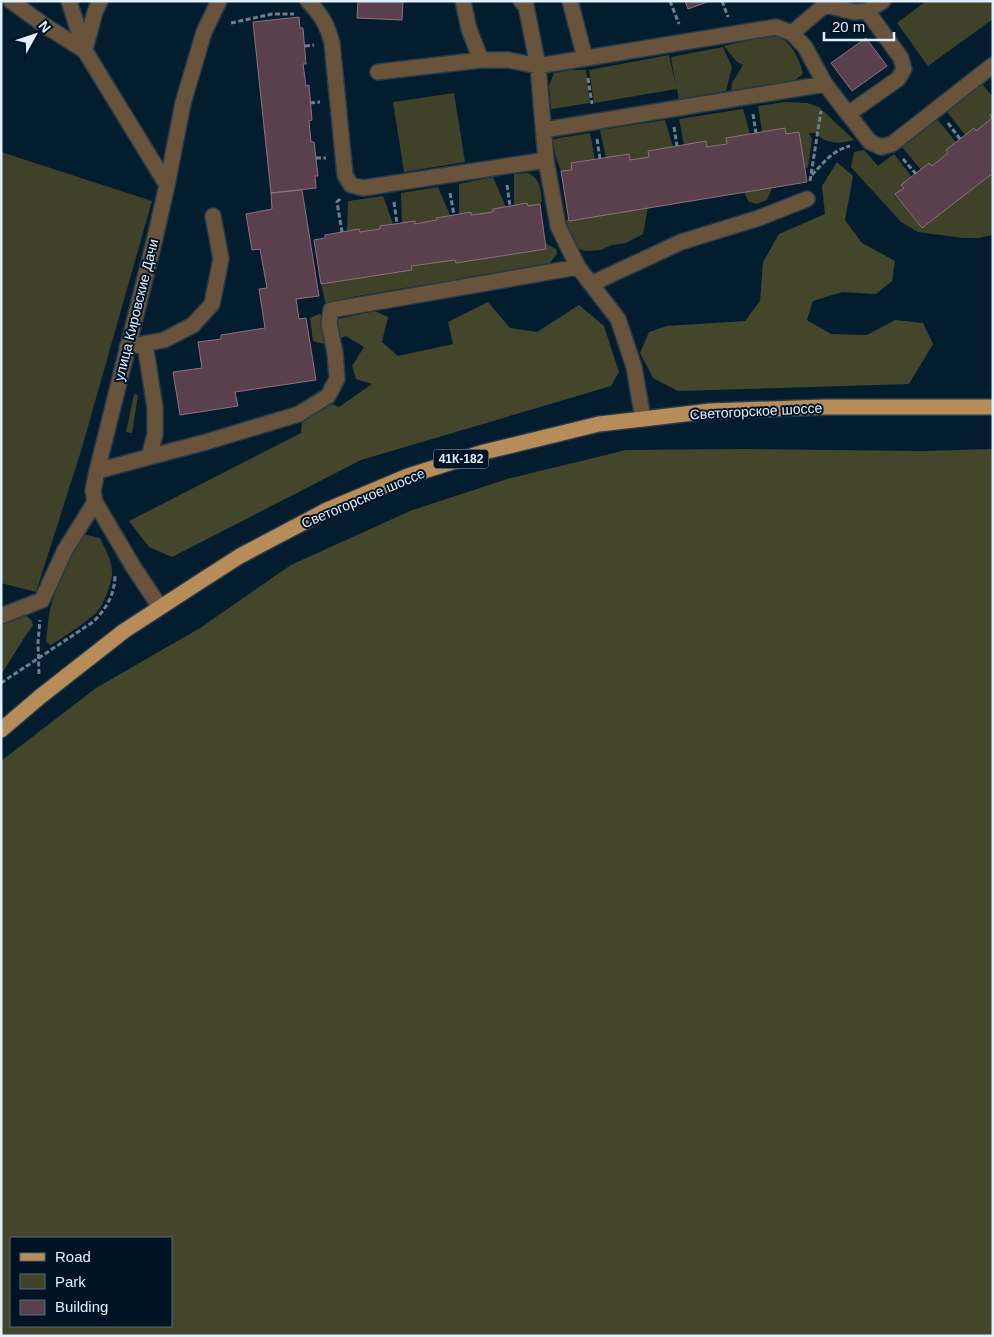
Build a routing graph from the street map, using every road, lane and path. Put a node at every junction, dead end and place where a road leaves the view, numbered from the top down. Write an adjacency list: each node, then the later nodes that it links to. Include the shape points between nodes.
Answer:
1 (11, 1): 15 (street)
2 (69, 1): 15 (street)
3 (100, 1): 15 (street)
4 (219, 1): 13 (street, улица Кировские Дачи)
5 (308, 1): 12 (street)
6 (463, 1): 17 (street)
7 (570, 1): 16 (street)
8 (883, 1): 11 (street)
9 (528, 3): 19 (street)
10 (826, 3): 11 (street, via 854,12); 14 (street)
11 (867, 10): 22 (street, via 901,58 904,69 898,78)
12 (319, 13): 13 (path, via 272,14); 29 (street, via 332,43 345,175)
13 (206, 29): 28 (street, улица Кировские Дачи, via 182,103)
14 (792, 33): 16 (street, via 776,27); 21 (street, via 805,47)
15 (85, 50): 28 (street)
16 (585, 58): 19 (street); 23 (path)
17 (481, 60): 19 (street, via 509,60); 20 (street)
18 (993, 65): 25 (street, via 892,144 881,147)
19 (538, 66): 24 (street)
20 (378, 72)
21 (825, 84): 22 (street); 23 (street); 27 (path)
22 (848, 114): 25 (street)
23 (594, 122): 24 (street)
24 (544, 130): 26 (street)
25 (870, 142): 27 (path, via 833,154)
26 (546, 160): 29 (street, via 363,188); 33 (street, via 558,226)
27 (810, 176): 30 (path)
28 (167, 185): 36 (street, улица Кировские Дачи)
29 (351, 185): 32 (path, via 337,202)
30 (807, 199): 34 (street, via 760,218 680,242)
31 (214, 216): 35 (street, via 221,259 212,304 193,325 164,340)
32 (342, 232)
33 (578, 267): 34 (street); 39 (street, via 331,310 329,323 337,379 328,396 299,414)
34 (591, 284): 38 (street, via 618,319 634,367)
35 (145, 344): 36 (street); 39 (street, via 155,408 155,434)
36 (127, 347): 40 (street, улица Кировские Дачи)
37 (993, 407): 38 (main road, Светогорское шоссе / 41К-182, via 824,407 710,411)
38 (643, 419): 44 (main road, Светогорское шоссе / 41К-182, via 598,424 493,450 408,476 327,510 204,578)
39 (149, 457): 40 (street)
40 (96, 471): 41 (street, улица Кировские Дачи)
41 (95, 502): 43 (street, via 65,550); 44 (street)
42 (115, 569): 46 (path, via 115,586 101,613 93,622)
43 (42, 600): 45 (street); 46 (path)
44 (160, 607): 48 (main road, Светогорское шоссе / 41К-182, via 117,637)
45 (1, 616)
46 (38, 658): 47 (path)
47 (1, 683)
48 (1, 730)

